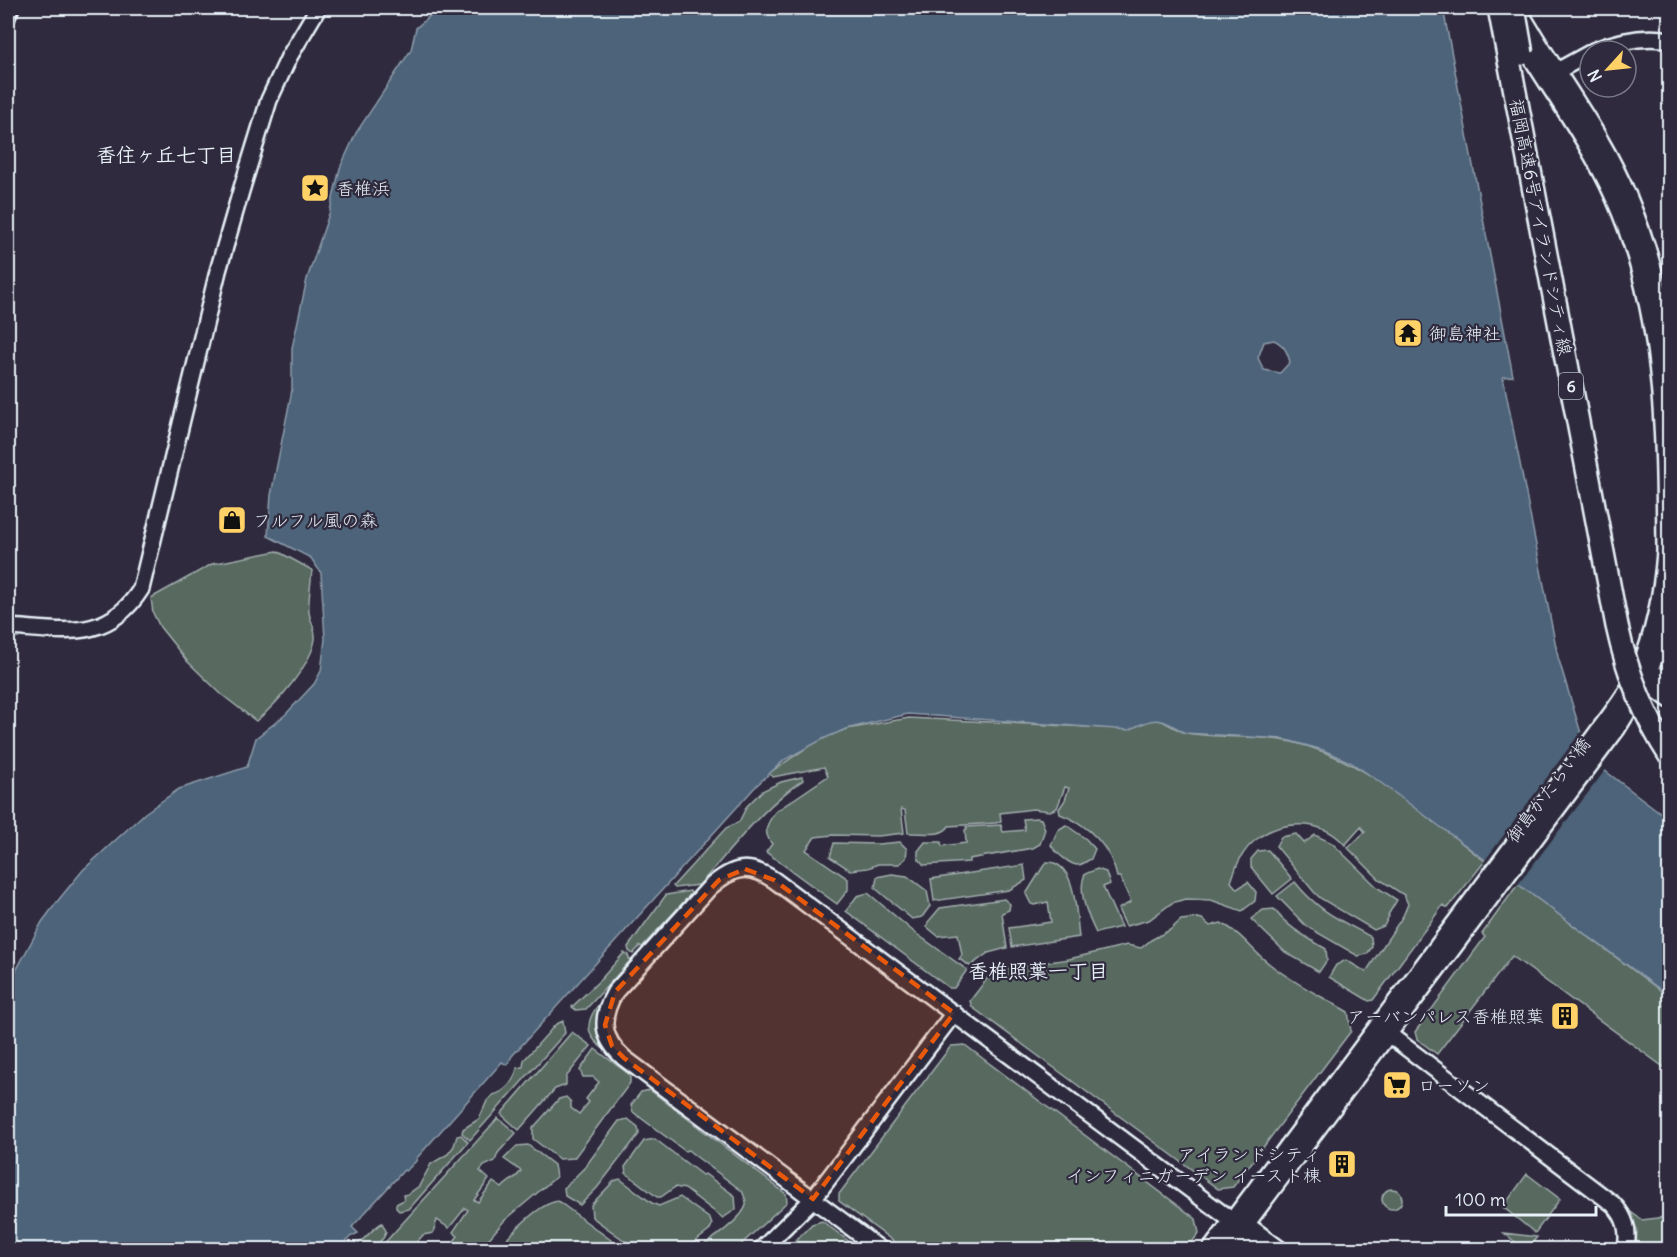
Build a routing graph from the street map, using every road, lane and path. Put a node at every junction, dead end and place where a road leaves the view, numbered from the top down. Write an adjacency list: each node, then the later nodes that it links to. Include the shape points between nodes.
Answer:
1 (318, 8): 11 (street, via 269,100 241,191 141,589 126,611 98,627)
2 (1500, 8): 7 (street); 16 (highway, 福岡高速6号アイランドシティ線 / 6, bridge, via 1617,626 1637,693)
3 (1516, 8): 7 (street); 15 (highway, 福岡高速6号アイランドシティ線 / 6, bridge, via 1528,94 1629,622 1648,680)
4 (1633, 39): 5 (street)
5 (1670, 40)
6 (1578, 60): 7 (street)
7 (1551, 74): 8 (street, via 1601,141 1627,191 1657,284); 9 (street, via 1613,197 1636,258 1655,339)
8 (1670, 348)
9 (1667, 486): 12 (street, via 1664,576 1647,647)
10 (1670, 613): 12 (street)
11 (8, 627)
12 (1645, 674): 13 (street); 14 (street); 18 (street, 御島かたらい橋)
13 (1670, 682)
14 (1670, 700)
15 (1670, 728)
16 (1670, 756)
17 (954, 1013): 19 (street); 19 (street, via 774,880 753,870 736,870 719,879 615,992 607,1007 605,1025 616,1051); 20 (street)
18 (1384, 1031): 20 (street); 21 (street); 28 (street, via 1620,1210 1627,1226)
19 (813, 1199): 22 (street); 23 (street)
20 (1231, 1220): 21 (street); 24 (street)
21 (1242, 1230): 25 (street); 26 (street); 27 (street)
22 (761, 1250)
23 (881, 1250)
24 (1210, 1250)
25 (1227, 1250)
26 (1257, 1250)
27 (1281, 1250)
28 (1626, 1250)

